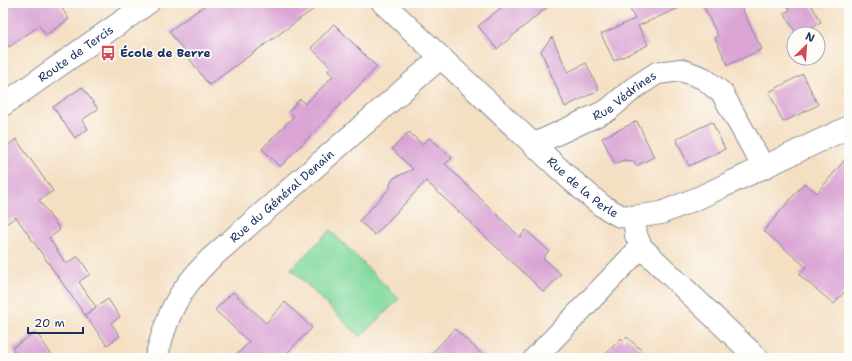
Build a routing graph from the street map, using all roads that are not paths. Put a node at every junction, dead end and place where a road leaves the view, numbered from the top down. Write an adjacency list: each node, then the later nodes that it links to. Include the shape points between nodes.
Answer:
1 (148, 3): 4 (street, Route de Tercis)
2 (383, 3): 3 (street, Rue de la Perle)
3 (440, 58): 6 (street, Rue de la Perle); 10 (street, Rue du Général Denain, via 192,277 178,296 167,318)
4 (3, 105)
5 (849, 127): 7 (street, Rue de la Perle)
6 (535, 144): 7 (street, Rue Védrines, via 608,110 657,73 681,70 703,78 722,93); 8 (street, Rue de la Perle, via 601,205 620,216)
7 (764, 168): 8 (street, Rue de la Perle, via 661,213)
8 (634, 217): 9 (street, via 636,235)
9 (641, 247): 11 (street); 12 (street)
10 (156, 358)
11 (534, 358)
12 (757, 358)

